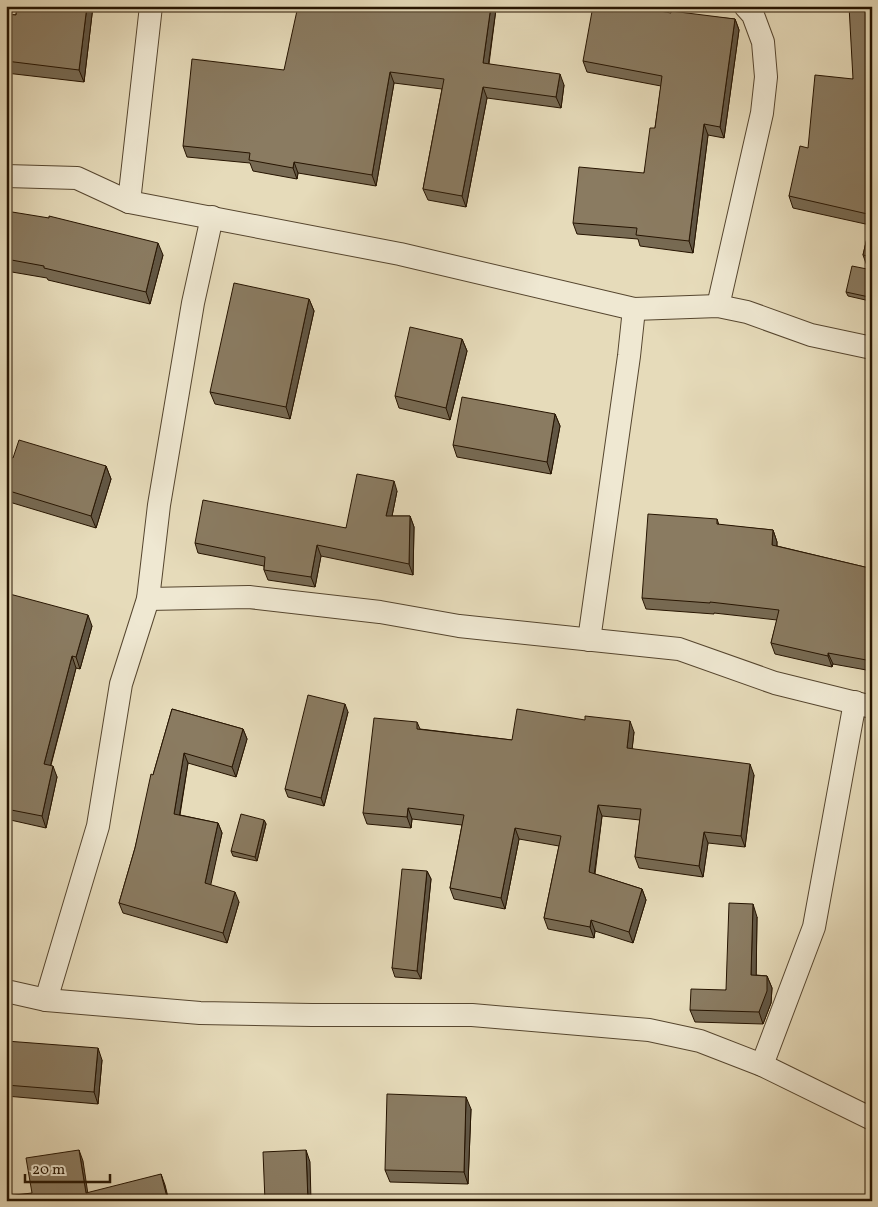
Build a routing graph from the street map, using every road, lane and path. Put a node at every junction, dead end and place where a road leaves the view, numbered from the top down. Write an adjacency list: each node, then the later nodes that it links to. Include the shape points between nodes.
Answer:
1 (151, 6): 4 (street)
2 (745, 6): 6 (street, via 753,16 763,42 766,76 762,112)
3 (6, 176): 4 (street, via 77,178)
4 (129, 202): 5 (street)
5 (212, 217): 7 (street, via 400,254); 9 (street, via 193,303 159,505)
6 (718, 306): 7 (street); 8 (street, via 747,312 811,335)
7 (634, 309): 10 (street)
8 (872, 348)
9 (148, 599): 10 (street, via 249,597); 13 (street, via 121,684 98,826)
10 (589, 640): 11 (street, via 679,648 775,684)
11 (863, 704): 14 (street, via 814,927)
12 (6, 991): 13 (street)
13 (46, 1000): 14 (street, via 200,1013 472,1015 587,1024 649,1030 700,1041)
14 (762, 1065): 15 (street)
15 (872, 1119)

